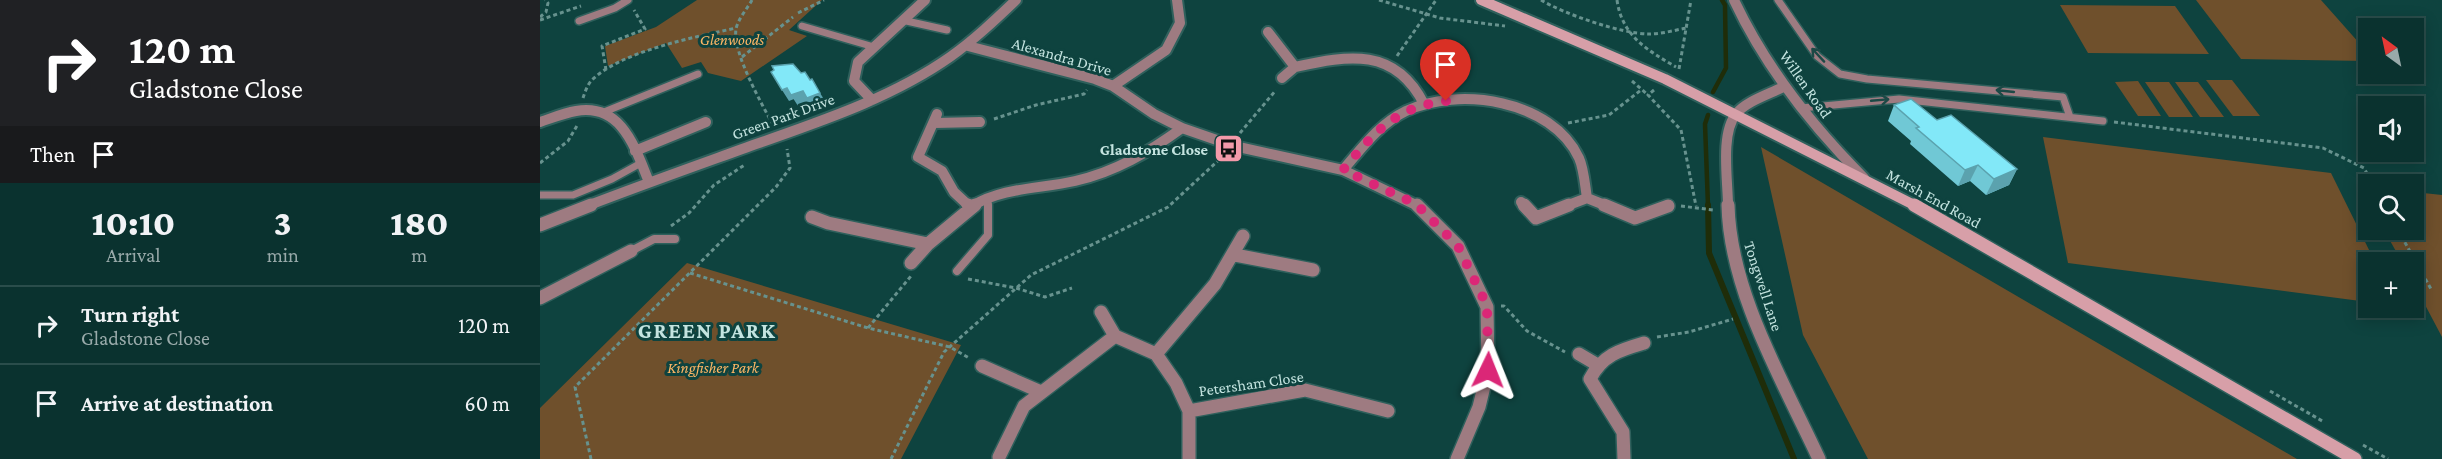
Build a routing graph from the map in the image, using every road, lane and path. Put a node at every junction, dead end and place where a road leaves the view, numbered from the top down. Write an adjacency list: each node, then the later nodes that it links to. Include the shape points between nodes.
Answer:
1 (545, 0): 18 (path, via 546,12)
2 (628, 0): 20 (lane); 34 (path, via 645,29 602,46)
3 (752, 0): 23 (path)
4 (824, 0): 30 (path, via 798,14)
5 (925, 0): 19 (street)
6 (1016, 0): 28 (street, Green Park Drive)
7 (1177, 0): 40 (street, via 1180,23 1166,50)
8 (1379, 0): 17 (path)
9 (1436, 0): 17 (path)
10 (1481, 0): 39 (street, Marsh End Road)
11 (1541, 0): 27 (path, via 1554,9)
12 (1617, 0): 27 (path, via 1622,22)
13 (1691, 0): 24 (path)
14 (1734, 0): 41 (street, Willen Road)
15 (1778, 0): 52 (lane, one-way to 15, via 2063,97 1840,74 1817,56)
16 (588, 3): 18 (path)
17 (1427, 14): 22 (path, via 1480,25); 31 (path)
18 (540, 18)
19 (902, 20): 25 (lane); 29 (street)
20 (579, 21)
21 (802, 26): 29 (lane)
22 (1509, 26)
23 (736, 28): 30 (path); 34 (path, via 676,42)
24 (1687, 28): 27 (path); 33 (path)
25 (947, 30)
26 (1268, 32): 32 (street)
27 (1631, 33): 33 (path, via 1652,53)
28 (968, 46): 38 (street, Alexandra Drive); 44 (street, Green Park Drive)
29 (874, 47): 44 (street, via 858,62 854,81)
30 (742, 57): 59 (path)
31 (1391, 65): 32 (street, via 1362,57); 46 (street, via 1410,80)
32 (1295, 67): 37 (street)
33 (1679, 69): 39 (path)
34 (606, 70): 48 (path, via 590,81)
35 (698, 74): 49 (lane)
36 (1624, 75): 42 (path)
37 (1282, 78): 60 (path, via 1236,137)
38 (1095, 79): 40 (street, Alexandra Drive); 56 (path, via 1084,94)
39 (1665, 79): 43 (path); 51 (street, Marsh End Road)
40 (1113, 86): 58 (street, Alexandra Drive)
41 (1785, 86): 47 (street, Willen Road); 51 (street)
42 (1641, 90): 43 (path); 57 (path, via 1609,115)
43 (1648, 95): 74 (path, via 1681,130)
44 (873, 100): 59 (street, Green Park Drive)
45 (1942, 103): 47 (lane, one-way to 45, via 1899,99); 50 (lane); 52 (lane)
46 (1424, 104): 57 (street, via 1468,99 1517,106); 65 (street, via 1378,129)
47 (1801, 108): 67 (street, Willen Road)
48 (580, 110): 49 (street); 54 (street); 63 (path, via 576,132)
49 (604, 112): 61 (street, via 620,120)
50 (1945, 112)
51 (1736, 114): 67 (street, Marsh End Road); 116 (street, Tongwell Lane, via 1727,132 1730,232 1753,316)
52 (2070, 117): 53 (lane)
53 (2103, 121): 66 (path, via 2323,148 2364,168)
54 (540, 122)
55 (706, 122): 61 (street)
56 (980, 122): 75 (street, via 936,118 918,157 942,171 954,192)
57 (1555, 126): 71 (street, via 1579,158)
58 (1182, 128): 60 (street, Alexandra Drive); 70 (street, via 1116,169)
59 (779, 136): 68 (street, Green Park Drive); 88 (path, via 789,153 790,168 763,201)
60 (1234, 146): 65 (street, Alexandra Drive); 89 (path, via 1168,207 1031,275)
61 (635, 150): 64 (street)
62 (753, 159): 78 (path, via 714,185)
63 (540, 163)
64 (641, 163): 68 (street); 69 (lane, via 573,195)
65 (1343, 170): 93 (street, Alexandra Drive, via 1416,204 1458,246)
66 (2367, 174)
67 (1864, 178): 117 (street, Marsh End Road)
68 (649, 182): 77 (street, Green Park Drive)
69 (540, 195)
70 (988, 198): 75 (street); 87 (lane, via 988,234)
71 (1587, 198): 72 (street, via 1536,218); 73 (street, via 1635,218)
72 (1521, 202)
73 (1668, 206)
74 (1696, 206)
75 (970, 207): 82 (street)
76 (812, 217): 82 (street)
77 (540, 225)
78 (670, 227)
79 (1243, 236): 84 (street)
80 (675, 239): 83 (lane, via 654,238)
81 (2404, 240): 91 (path)
82 (928, 244): 85 (street)
83 (631, 251): 92 (street)
84 (1234, 255): 86 (street); 100 (street, via 1210,293)
85 (911, 263): 96 (path, via 918,269)
86 (1313, 270)
87 (957, 271): 89 (path, via 964,279)
88 (690, 273): 96 (path); 111 (path, via 575,387)
89 (1016, 288): 90 (path, via 1045,297); 99 (path)
90 (1072, 288)
91 (2431, 288)
92 (540, 298)
93 (1487, 306): 101 (path, via 1504,306 1527,331 1572,356); 114 (street, Alexandra Drive, via 1488,370 1479,407)
94 (1101, 312): 97 (street)
95 (1733, 319): 98 (path, via 1658,336)
96 (868, 328): 99 (path)
97 (1115, 336): 100 (street); 105 (street)
98 (1644, 343): 102 (street, via 1610,354)
99 (950, 347): 103 (path); 112 (path)
100 (1156, 354): 106 (street, Petersham Close)
101 (1579, 354): 102 (street)
102 (1596, 364): 115 (street, via 1590,379 1594,392 1625,438)
103 (982, 366): 105 (street)
104 (2262, 386): 108 (path)
105 (1041, 392): 110 (street, via 1024,406)
106 (1189, 411): 107 (street, Petersham Close, via 1305,390); 113 (street, Petersham Close)
107 (1388, 411)
108 (2331, 426)
109 (2359, 442): 118 (path)
110 (999, 457)
111 (591, 459)
112 (891, 459)
113 (1189, 459)
114 (1457, 459)
115 (1624, 459)
116 (1819, 459)
117 (2355, 459)
118 (2388, 459)

